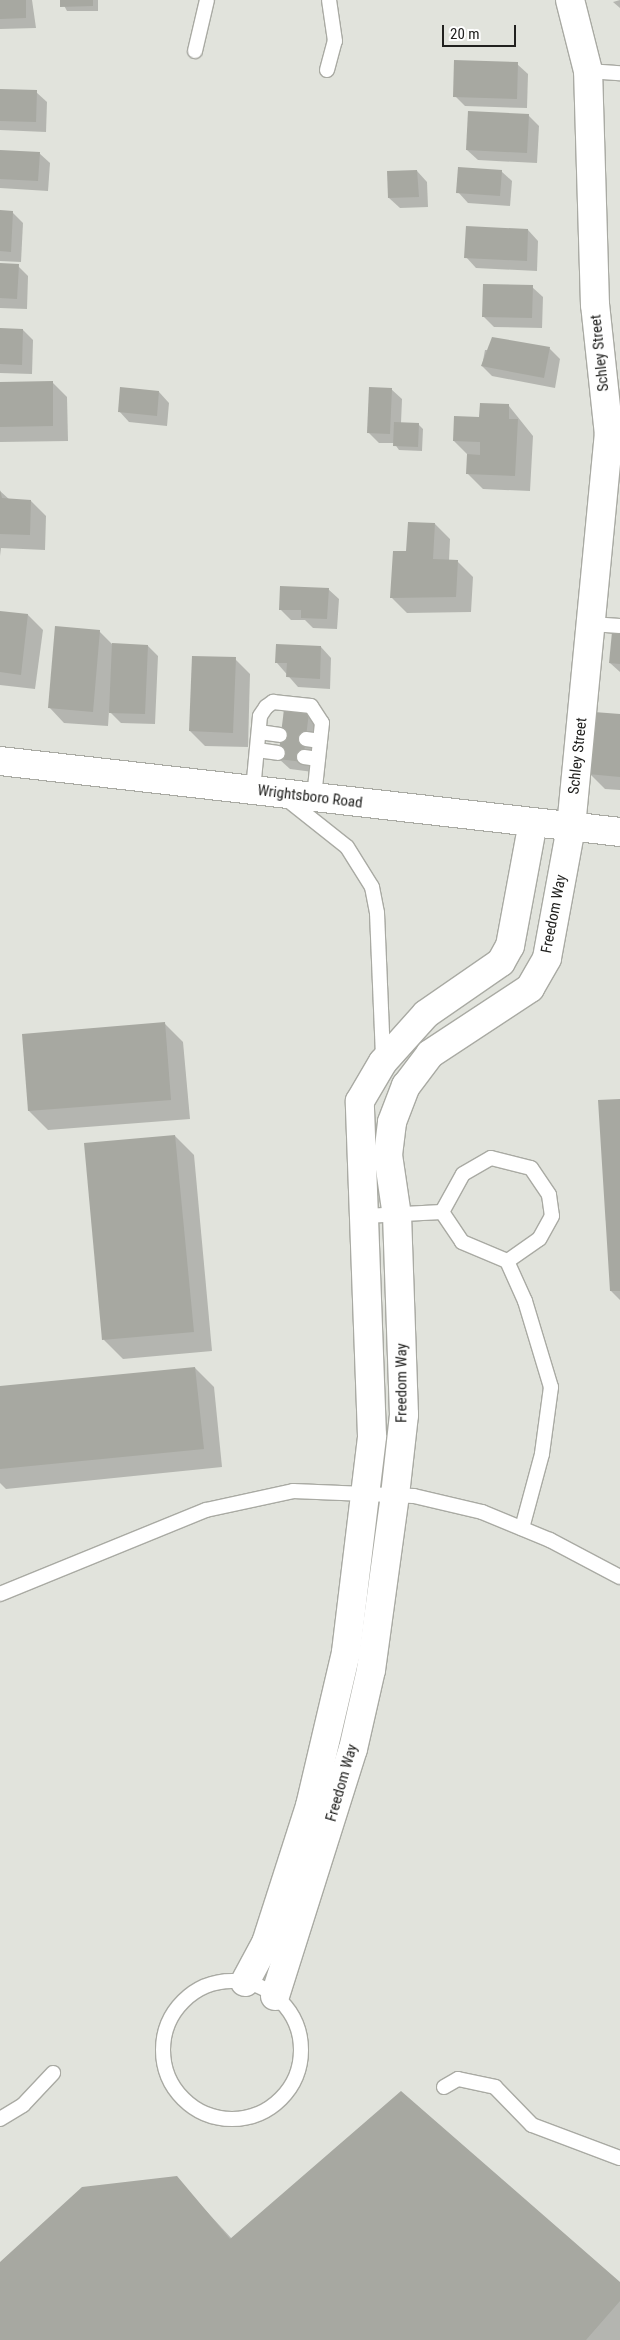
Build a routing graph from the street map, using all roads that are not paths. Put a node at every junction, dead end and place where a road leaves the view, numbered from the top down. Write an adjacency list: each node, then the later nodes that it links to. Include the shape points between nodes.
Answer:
1 (207, 0): 4 (lane)
2 (329, 0): 5 (lane, via 335,41)
3 (570, 0): 6 (street, Schley Street)
4 (195, 51)
5 (327, 70)
6 (588, 71): 7 (lane); 8 (street, Schley Street, via 595,305 609,434)
7 (620, 73)
8 (591, 624): 9 (lane); 23 (street, Schley Street)
9 (620, 626)
10 (259, 732): 11 (lane); 13 (lane, via 260,716 273,702 311,706 322,723); 14 (lane)
11 (280, 735)
12 (306, 739): 13 (lane)
13 (320, 741): 17 (lane)
14 (257, 750): 15 (lane); 19 (lane)
15 (278, 753)
16 (304, 757): 17 (lane)
17 (318, 759): 21 (lane)
18 (0, 761): 19 (street, Wrightsboro Road)
19 (252, 790): 20 (street, Wrightsboro Road)
20 (280, 793): 21 (street, Wrightsboro Road); 25 (lane, via 314,825 347,847 372,888 378,913)
21 (314, 797): 22 (street, Wrightsboro Road)
22 (533, 822): 23 (street, Wrightsboro Road); 25 (street, Freedom Way, via 510,946 501,962 426,1014)
23 (571, 826): 24 (street, Wrightsboro Road); 28 (street, Freedom Way, via 546,958 530,988 430,1054 406,1086 392,1122 388,1155)
24 (620, 832)
25 (383, 1062): 27 (street, Freedom Way, via 360,1101)
26 (442, 1212): 28 (lane); 29 (lane, via 462,1242); 29 (lane, via 463,1174 491,1158 531,1168 549,1195 552,1216 539,1239)
27 (365, 1216): 28 (lane); 30 (street, Freedom Way, via 372,1436)
28 (398, 1216): 31 (street, Freedom Way, via 404,1415)
29 (507, 1261): 32 (lane, via 525,1301 551,1386 542,1454)
30 (366, 1493): 31 (lane); 34 (lane, via 293,1491 206,1510); 35 (street, Freedom Way, via 346,1652 327,1747 266,1943)
31 (395, 1495): 32 (lane, via 482,1512); 36 (street, Freedom Way, via 373,1655 353,1749)
32 (522, 1528): 33 (lane)
33 (620, 1577)
34 (0, 1594)
35 (245, 1982): 36 (lane); 36 (lane, via 209,1985 190,1995 174,2011 165,2030 163,2060 174,2088 204,2114 229,2120 252,2116 269,2109 295,2080 301,2045 299,2031)
36 (275, 1996)
37 (53, 2073): 39 (lane, via 23,2105)
38 (444, 2087): 40 (lane, via 458,2079 496,2087 532,2125)
39 (0, 2119)
40 (620, 2158)

